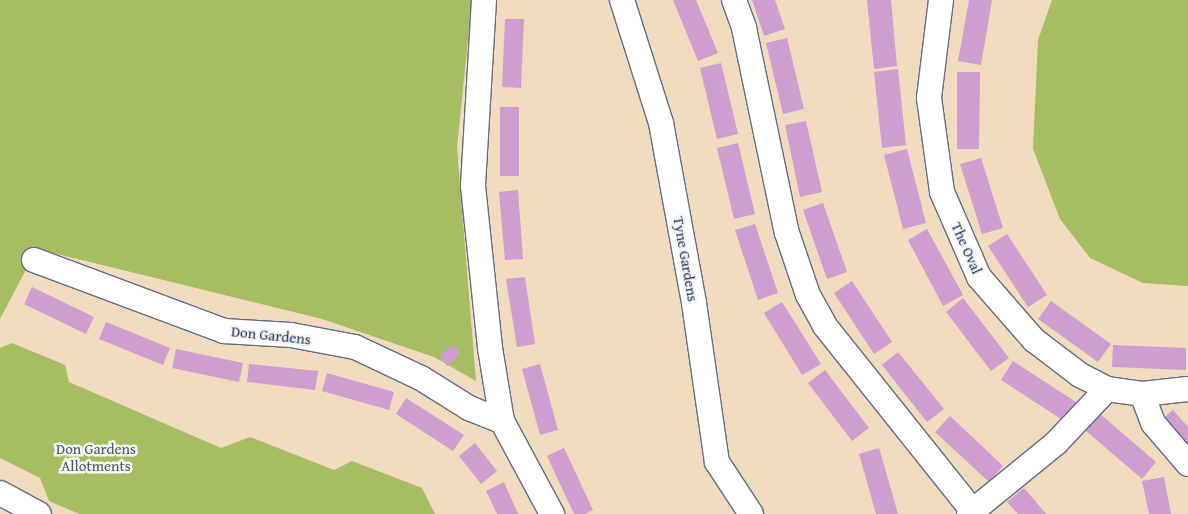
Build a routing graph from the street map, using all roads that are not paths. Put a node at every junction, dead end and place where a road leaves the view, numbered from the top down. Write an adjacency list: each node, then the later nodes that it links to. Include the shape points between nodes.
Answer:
1 (484, 0): 9 (street, via 473,186 490,348)
2 (622, 0): 15 (street, Tyne Gardens, via 661,123 694,303 717,462)
3 (734, 0): 12 (street, via 746,38 787,233 808,295 825,326)
4 (941, 0): 6 (street, The Oval, via 929,98 942,192 979,277 1034,340 1080,375)
5 (34, 260): 9 (street, Don Gardens, via 224,331 291,335 355,347 421,378 469,408)
6 (1107, 389): 8 (street, The Oval); 12 (street, via 1056,442)
7 (1188, 389): 8 (street, The Oval)
8 (1142, 394): 10 (street, via 1153,423)
9 (502, 421): 14 (street)
10 (1188, 464)
11 (0, 493): 13 (street)
12 (972, 513)
13 (39, 514)
14 (552, 514)
15 (751, 514)

